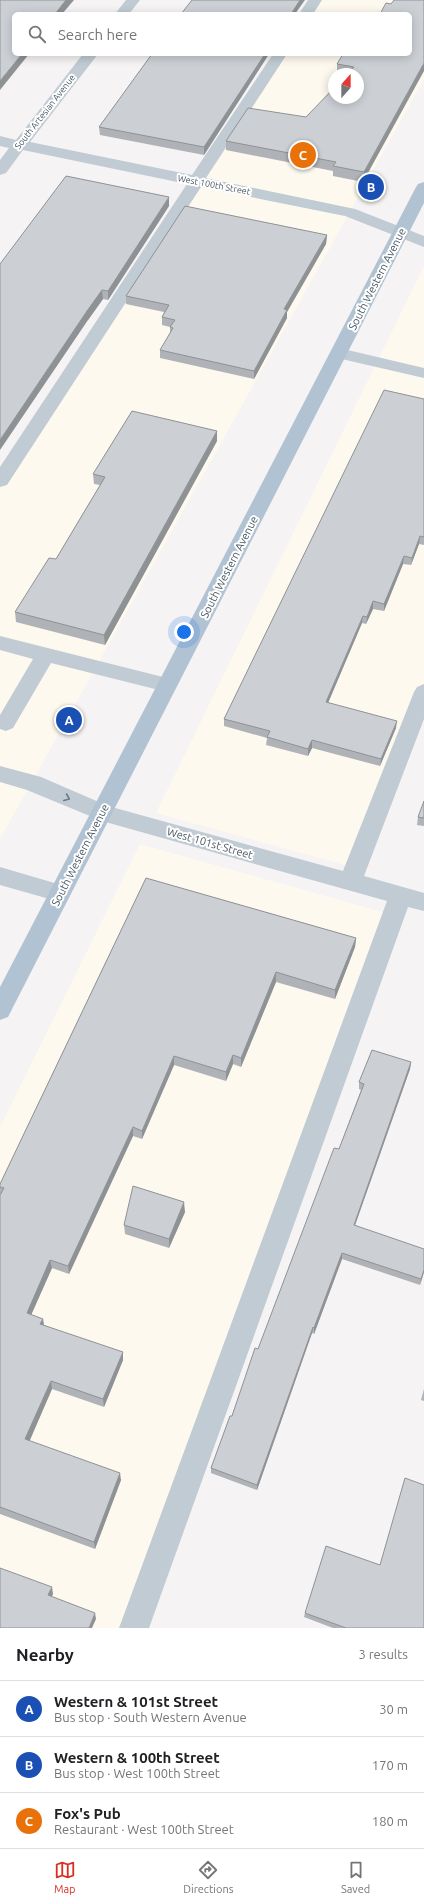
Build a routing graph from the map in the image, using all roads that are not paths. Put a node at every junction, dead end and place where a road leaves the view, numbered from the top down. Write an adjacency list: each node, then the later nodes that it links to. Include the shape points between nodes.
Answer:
1 (133, 0): 3 (street)
2 (315, 0): 4 (street)
3 (124, 12)
4 (307, 12)
5 (89, 56): 8 (street, South Artesian Avenue)
6 (279, 56): 10 (street)
7 (0, 141): 8 (street, West 100th Street)
8 (19, 145): 9 (street, South Artesian Avenue); 10 (street, West 100th Street)
9 (0, 170)
10 (197, 181): 12 (street, West 100th Street, via 349,212); 16 (street)
11 (422, 194): 12 (main road, South Western Avenue)
12 (401, 233): 13 (street, West 100th Street); 14 (main road, South Western Avenue)
13 (424, 242)
14 (339, 353): 15 (street); 19 (main road, South Western Avenue)
15 (423, 370)
16 (0, 481)
17 (0, 643): 18 (street)
18 (46, 654): 19 (street); 21 (street)
19 (167, 685): 23 (main road, South Western Avenue)
20 (424, 692): 25 (street)
21 (6, 723)
22 (0, 774): 23 (street, West 101st Street, one-way to 23, via 33,783)
23 (102, 813): 25 (street, West 101st Street); 26 (main road, South Western Avenue)
24 (0, 876): 26 (street)
25 (350, 882): 27 (street, West 101st Street)
26 (60, 893): 28 (main road, South Western Avenue)
27 (412, 899): 29 (street)
28 (0, 1010)
29 (134, 1628)

